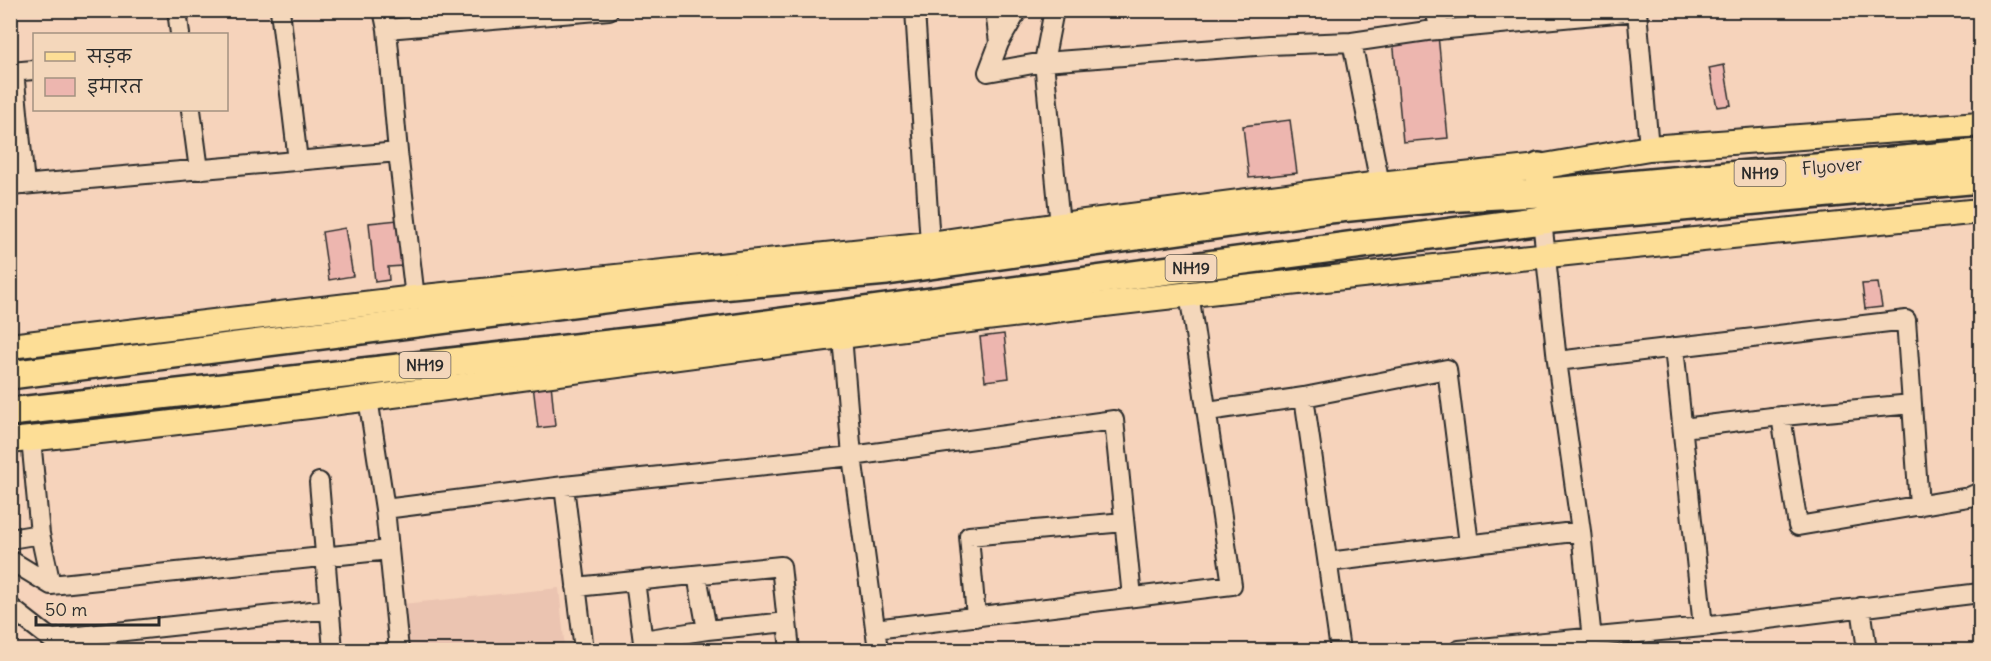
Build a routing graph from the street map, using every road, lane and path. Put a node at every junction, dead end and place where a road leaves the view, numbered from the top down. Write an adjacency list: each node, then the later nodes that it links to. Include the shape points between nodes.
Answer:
1 (177, 10): 13 (street)
2 (280, 10): 24 (street)
3 (609, 10): 11 (street)
4 (915, 10): 33 (street)
5 (994, 10): 15 (street)
6 (1018, 10): 15 (street)
7 (1054, 10): 16 (street)
8 (1435, 10): 12 (street)
9 (1638, 11): 10 (street); 21 (street)
10 (1544, 15): 12 (street)
11 (385, 20): 22 (street)
12 (1440, 30): 14 (street)
13 (180, 33)
14 (1352, 42): 16 (street); 28 (street)
15 (999, 43): 16 (street, via 988,72)
16 (1044, 62): 32 (street)
17 (33, 70): 18 (street)
18 (12, 72): 29 (street)
19 (191, 111): 25 (street)
20 (1980, 124): 21 (main road)
21 (1649, 148): 27 (main road)
22 (398, 152): 24 (street); 36 (street)
23 (1980, 153): 27 (highway, Flyover / NH19)
24 (298, 161): 25 (street)
25 (199, 170): 29 (street)
26 (1980, 178): 31 (highway, Flyover / NH19)
27 (1540, 180): 28 (main road); 41 (highway, NH19, via 1442,198 1329,209 887,271 666,291)
28 (1380, 184): 32 (main road)
29 (18, 186)
30 (1980, 211): 34 (main road)
31 (1542, 220): 34 (street); 37 (highway, NH19)
32 (1060, 225): 33 (main road)
33 (930, 244): 36 (main road)
34 (1545, 254): 35 (main road); 40 (street)
35 (1189, 293): 37 (main road); 45 (street)
36 (415, 298): 38 (main road)
37 (841, 325): 43 (main road); 46 (highway, NH19, via 671,337); 50 (street)
38 (10, 346)
39 (1674, 347): 40 (street); 44 (street, via 1906,320); 48 (street)
40 (1557, 361): 57 (street)
41 (10, 375)
42 (1304, 397): 45 (street); 60 (street, via 1447,369); 64 (street)
43 (368, 398): 49 (main road); 55 (street)
44 (1912, 404): 47 (street); 54 (street)
45 (1208, 411): 70 (street, via 1232,585)
46 (10, 412)
47 (1781, 416): 48 (street); 54 (street, via 1798,526)
48 (1683, 428): 76 (street)
49 (21, 440): 58 (street)
50 (852, 456): 52 (street); 56 (street, via 1113,420); 77 (street)
51 (319, 482): 62 (street)
52 (564, 486): 55 (street); 68 (street)
53 (1980, 492): 54 (street)
54 (1919, 506)
55 (385, 509): 61 (street)
56 (1124, 522): 70 (street); 74 (street, via 969,536)
57 (1581, 531): 60 (street); 79 (street)
58 (40, 534): 59 (street); 67 (street)
59 (10, 539)
60 (1469, 544): 64 (street)
61 (389, 550): 62 (street); 83 (street)
62 (325, 556): 67 (street); 73 (street)
63 (10, 560): 67 (street)
64 (1328, 562): 87 (street)
65 (696, 575): 66 (street); 75 (street, via 781,566); 78 (street)
66 (635, 581): 68 (street); 81 (street)
67 (51, 585)
68 (576, 588): 84 (street)
69 (1980, 592): 71 (street)
70 (1132, 597): 74 (street)
71 (1861, 607): 76 (street); 89 (street)
72 (11, 609): 80 (street)
73 (330, 609): 80 (street); 82 (street)
74 (976, 617): 77 (street)
75 (787, 622): 78 (street); 85 (street)
76 (1703, 627): 79 (street)
77 (875, 629): 86 (street)
78 (707, 630): 81 (street)
79 (1592, 644): 88 (street)
80 (58, 645)
81 (644, 645)
82 (333, 651)
83 (399, 651)
84 (584, 651)
85 (790, 651)
86 (878, 651)
87 (1340, 651)
88 (1459, 651)
89 (1867, 651)

